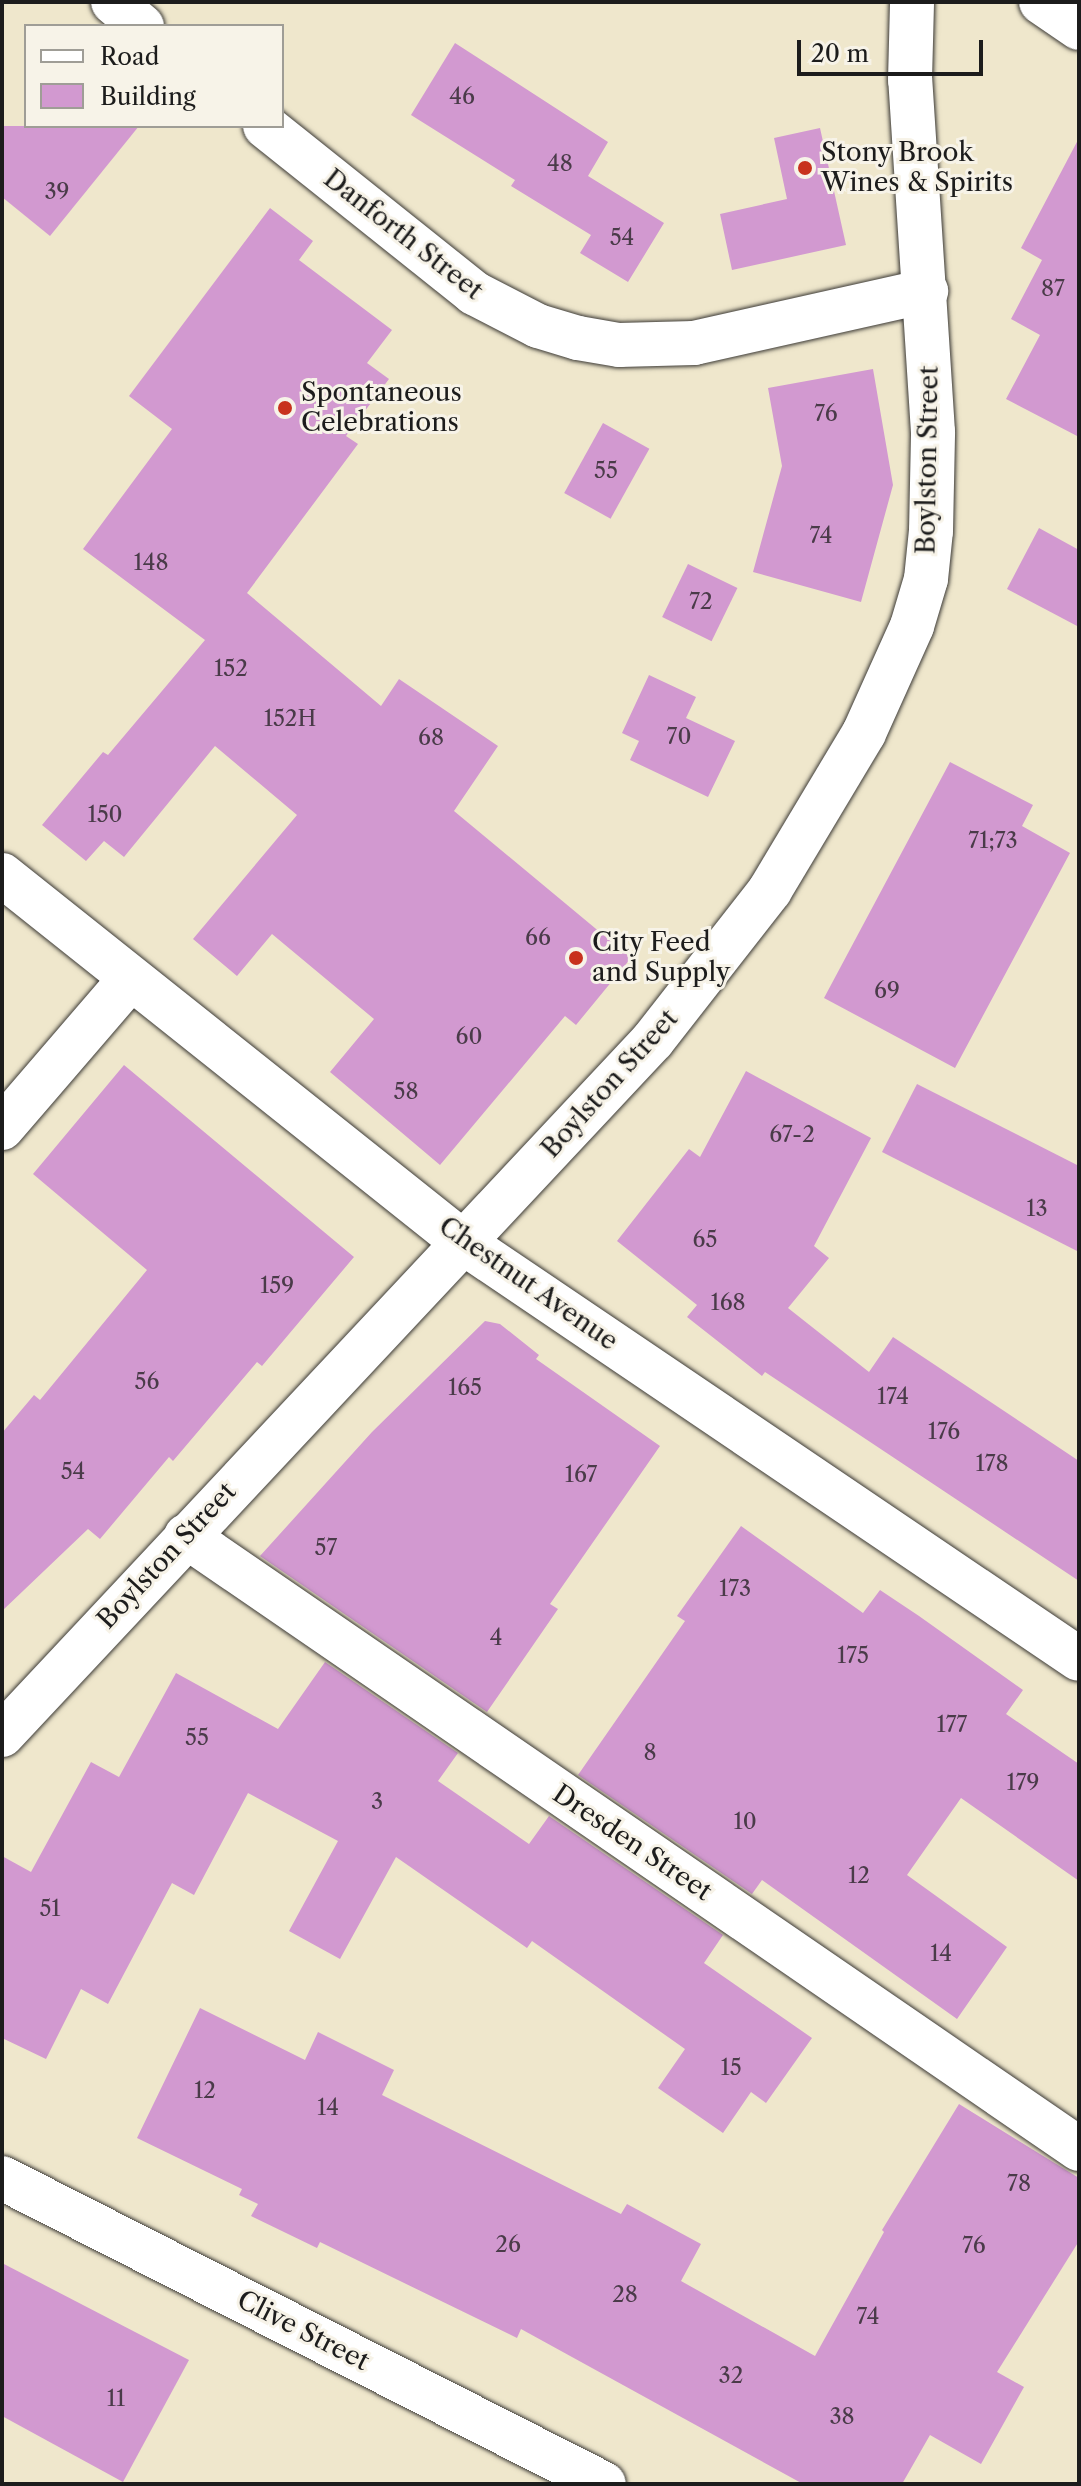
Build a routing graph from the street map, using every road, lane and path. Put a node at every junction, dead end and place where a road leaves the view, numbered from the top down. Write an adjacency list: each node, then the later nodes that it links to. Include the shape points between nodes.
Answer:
1 (113, 2): 4 (street)
2 (912, 2): 7 (street, Boylston Street, via 910,80)
3 (1041, 2): 5 (street)
4 (140, 24)
5 (1079, 28)
6 (268, 128): 7 (street, Danforth Street, via 474,293 538,326 578,338 619,345 694,343)
7 (926, 291): 11 (street, Boylston Street, via 933,484 926,579 912,626 864,733 802,840 732,942 653,1040)
8 (2, 875): 9 (street, Chestnut Avenue)
9 (130, 979): 10 (street); 11 (street, Chestnut Avenue)
10 (2, 1128)
11 (464, 1243): 12 (street, Boylston Street); 13 (street, Chestnut Avenue)
12 (186, 1536): 14 (street, Boylston Street); 15 (street, Dresden Street)
13 (1077, 1652)
14 (2, 1735)
15 (1079, 2149)
16 (2, 2178): 17 (street, Clive Street)
17 (604, 2484)

